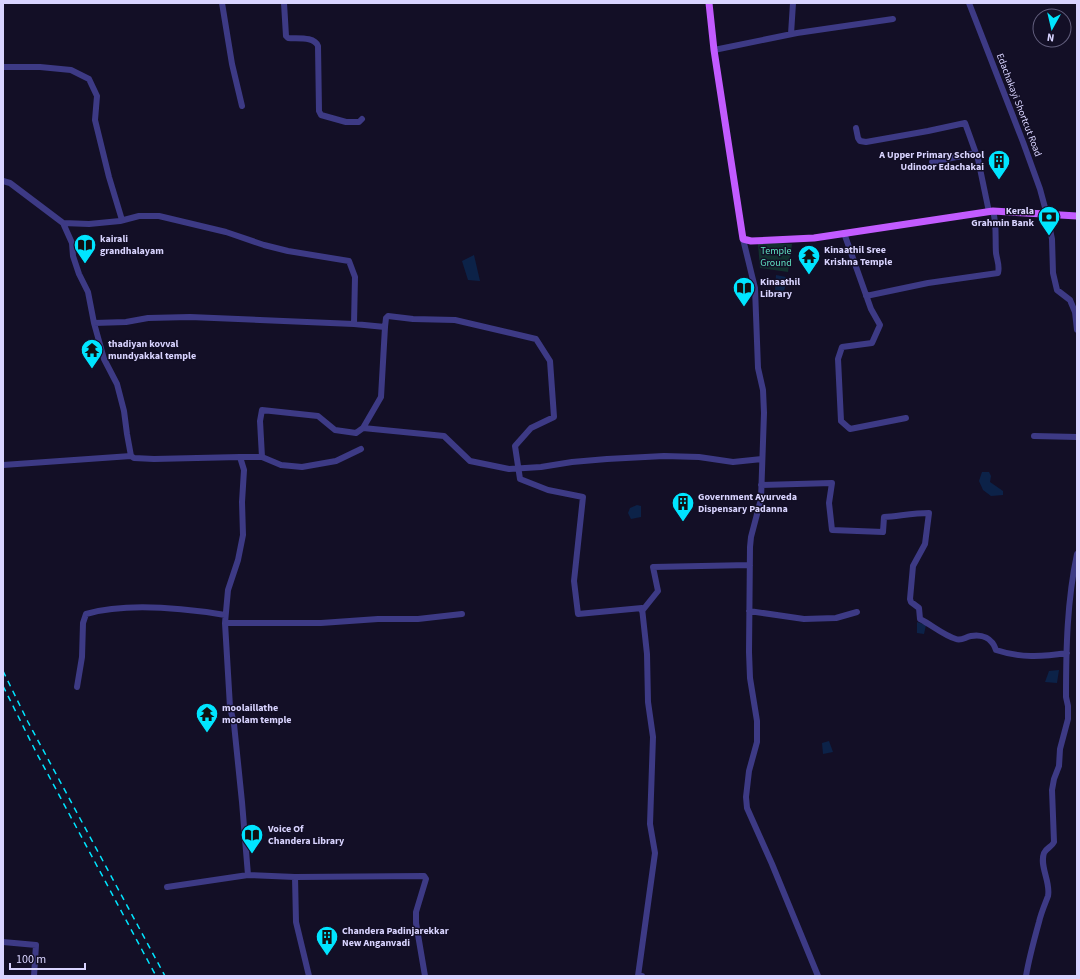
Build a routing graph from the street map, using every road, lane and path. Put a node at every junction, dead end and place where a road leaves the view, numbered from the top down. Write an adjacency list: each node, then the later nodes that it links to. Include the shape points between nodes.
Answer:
1 (222, 3): 10 (street)
2 (284, 3): 11 (street, via 286,36 314,40 318,46 320,115 346,122 359,122)
3 (709, 3): 8 (main road)
4 (793, 3): 7 (street)
5 (969, 3): 17 (street, Edachakayi Shortcut Road, via 1023,142)
6 (893, 19): 7 (street)
7 (791, 34): 8 (street)
8 (714, 50): 22 (main road)
9 (3, 67): 19 (street, via 70,70 89,79 97,96 95,120)
10 (242, 106)
11 (362, 119)
12 (856, 128): 13 (street, via 860,141 866,142 965,123)
13 (976, 153): 14 (street); 16 (street)
14 (932, 162)
15 (3, 181): 20 (street, via 10,183)
16 (991, 212): 17 (main road); 21 (main road); 23 (street, via 995,218 998,272)
17 (1047, 215): 18 (main road); 27 (street, Edachakayi Shortcut Road, via 1057,290 1070,300 1075,312)
18 (1077, 216)
19 (122, 220): 20 (street, via 89,224); 25 (street, via 139,216 159,216 226,232 264,245 349,261 355,277)
20 (64, 223): 24 (street, via 72,243 79,274 88,292)
21 (844, 233): 22 (main road, via 814,238 752,241); 23 (street)
22 (743, 239): 36 (street, via 755,288 758,368 763,390 764,413)
23 (866, 296): 28 (street, via 880,325 872,343 842,347 838,359 841,421 850,429)
24 (94, 323): 25 (street, via 190,317); 33 (street, via 104,359 117,384)
25 (354, 324): 26 (street)
26 (385, 327): 29 (street, via 381,397); 38 (street, via 388,316 455,320 536,340 550,361 554,416 531,428 515,446)
27 (1077, 330)
28 (906, 418)
29 (363, 428): 35 (street, via 356,433 335,430 318,416 262,410); 38 (street, via 444,436 470,461 509,469)
30 (1034, 436): 31 (street)
31 (1077, 437)
32 (361, 449): 35 (street, via 336,461 302,467 281,465)
33 (131, 456): 34 (street, via 154,459); 37 (street)
34 (240, 457): 35 (street); 46 (street, via 244,470 243,535 228,590)
35 (262, 457)
36 (762, 459): 38 (street, via 733,462 699,457 664,456); 39 (street)
37 (3, 464)
38 (518, 468): 42 (street, via 520,479 548,490 583,497 574,581 578,614 642,608)
39 (761, 485): 41 (street, via 761,499 751,537); 48 (street, via 832,483 829,503 832,530 883,532 884,517 929,513 925,544 913,566 910,600 919,608 920,619 955,639 962,640 970,636 986,637 992,640 996,650 1008,654 1033,657)
40 (1077, 554): 48 (street, via 1067,626)
41 (750, 565): 42 (street, via 653,567 658,591); 43 (street)
42 (642, 611): 57 (street, via 653,737 650,824 655,854 638,976)
43 (749, 611): 44 (street, via 804,619 836,618); 58 (street, via 750,678 757,720 757,742 749,771 747,808)
44 (857, 612)
45 (462, 614): 47 (street, via 418,619 321,623)
46 (225, 615): 47 (street); 49 (street, via 146,607 115,608 86,614)
47 (225, 623): 50 (street, via 230,707 234,724)
48 (1067, 653): 59 (street, via 1068,719 1052,790 1054,842 1044,854 1043,861 1048,894)
49 (77, 687)
50 (248, 874): 51 (street); 52 (street)
51 (295, 877): 55 (street, via 296,922); 56 (street, via 424,876 426,879 416,912 416,923)
52 (167, 886)
53 (3, 942): 54 (street, via 36,945)
54 (34, 976)
55 (309, 976)
56 (425, 976)
57 (642, 976)
58 (818, 976)
59 (1026, 976)

